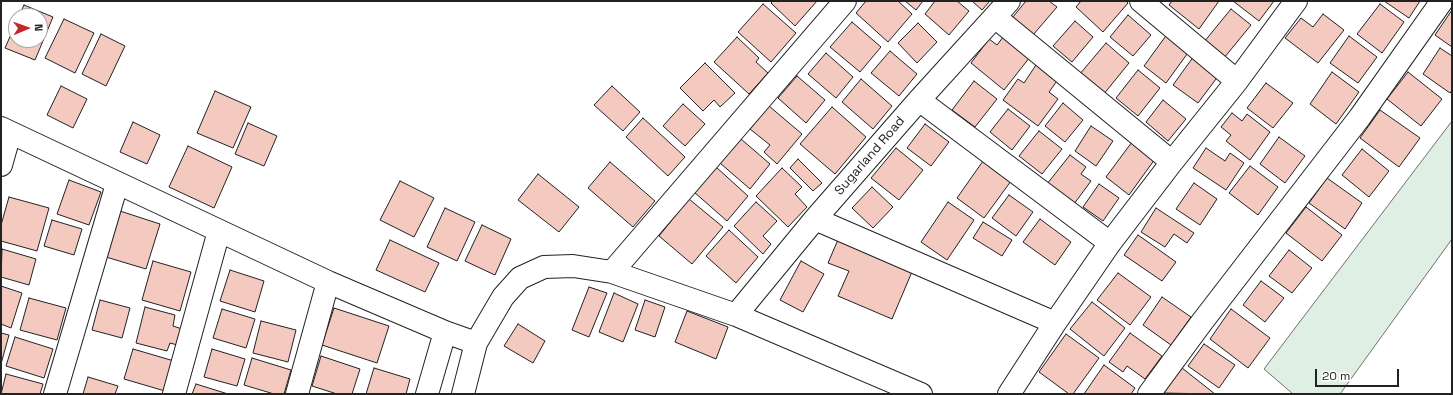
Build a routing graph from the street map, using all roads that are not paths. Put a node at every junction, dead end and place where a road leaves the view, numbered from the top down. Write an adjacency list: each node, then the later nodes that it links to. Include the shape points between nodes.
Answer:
1 (845, 1): 16 (street)
2 (1010, 1): 6 (street, Sugarland Road)
3 (1141, 1): 7 (street)
4 (1296, 1): 7 (street)
5 (1442, 1): 29 (street, via 1360,117)
6 (995, 17): 8 (street, Sugarland Road); 10 (street)
7 (1238, 81): 10 (street)
8 (919, 100): 13 (street, Sugarland Road); 15 (street)
9 (6, 130): 11 (street); 12 (street)
10 (1172, 162): 15 (street)
11 (1, 165)
12 (117, 184): 14 (street); 22 (street)
13 (815, 219): 18 (street, Sugarland Road); 19 (street)
14 (219, 231): 17 (street); 23 (street)
15 (1110, 243): 19 (street)
16 (612, 272): 18 (street); 21 (street, via 573,266 544,267 520,278 503,297)
17 (328, 282): 20 (street); 24 (street)
18 (736, 315): 27 (street)
19 (1055, 323): 28 (street)
20 (445, 332): 21 (street); 25 (street)
21 (476, 343): 26 (street)
22 (55, 394)
23 (174, 394)
24 (297, 394)
25 (427, 394)
26 (463, 394)
27 (921, 394)
28 (1009, 394)
29 (1149, 394)

